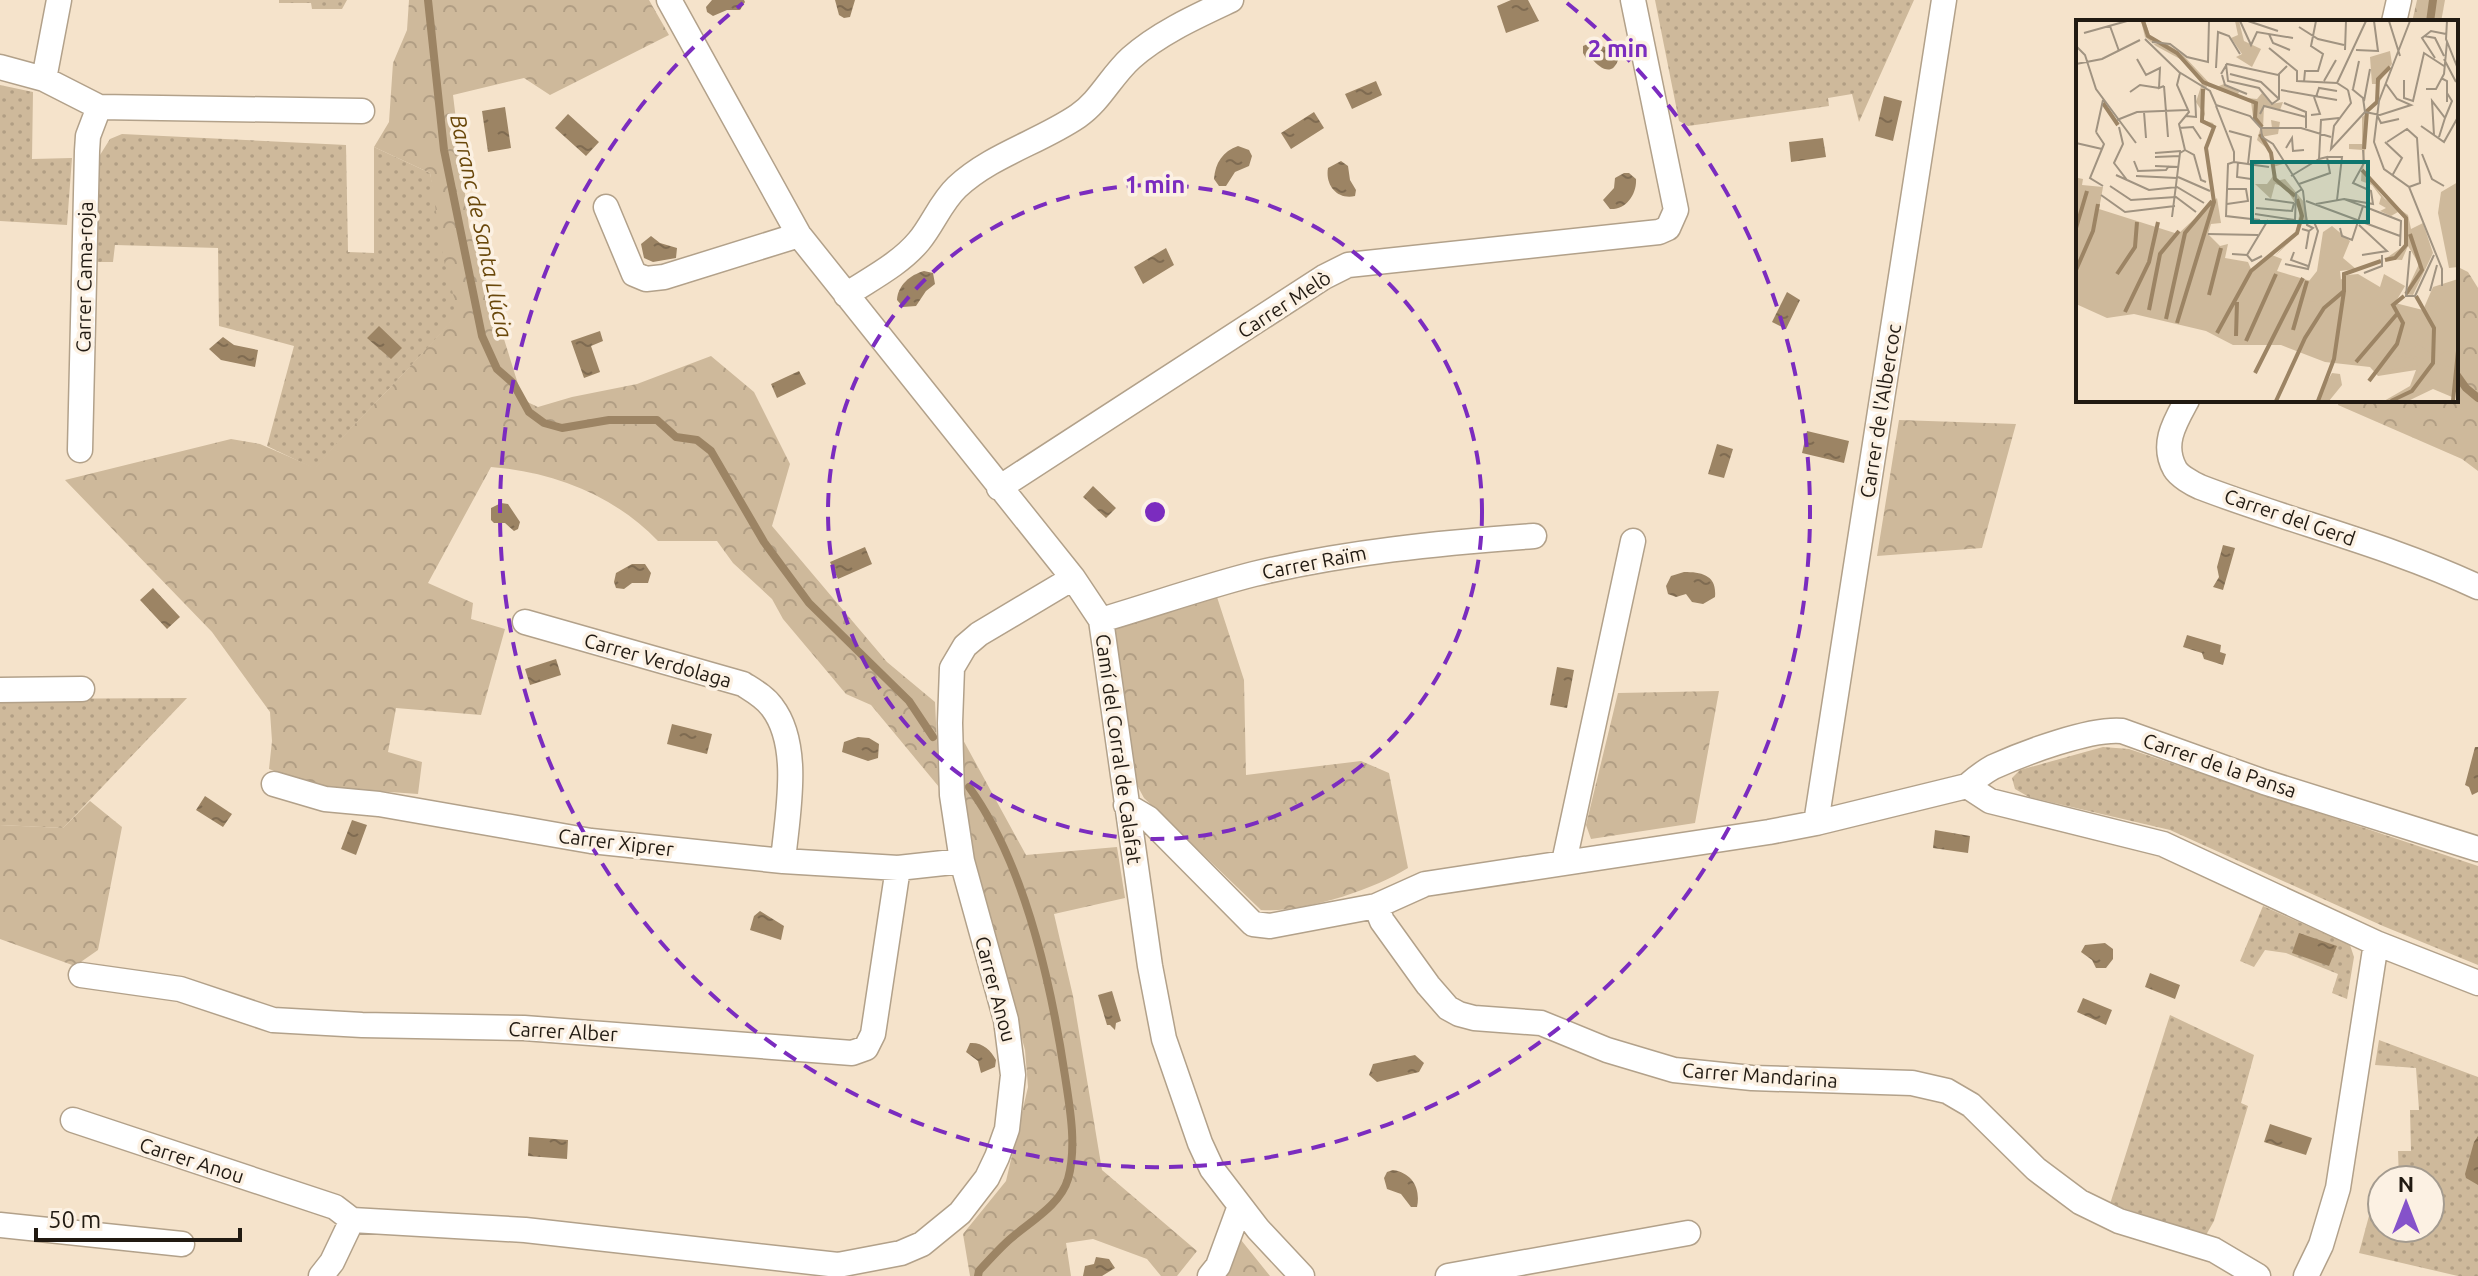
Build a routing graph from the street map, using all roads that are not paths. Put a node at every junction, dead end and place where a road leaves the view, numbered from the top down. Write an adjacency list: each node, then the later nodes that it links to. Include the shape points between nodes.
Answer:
1 (59, 0): 9 (street)
2 (669, 0): 13 (street, Camí del Corral de Calafat)
3 (1231, 0): 14 (street, via 1134,56 1077,116 967,179 904,257)
4 (1633, 0): 17 (street, Carrer Melò, via 1676,210 1668,228 1348,265)
5 (1944, 0): 29 (street, Carrer de l'Albercoc)
6 (2399, 0): 7 (street)
7 (2394, 20)
8 (0, 67): 9 (street)
9 (44, 79): 10 (street)
10 (99, 107): 11 (street); 16 (street, Carrer Cama-roja, via 87,151)
11 (362, 111)
12 (606, 207): 13 (street, via 634,274 646,279)
13 (799, 235): 14 (street, Camí del Corral de Calafat)
14 (846, 295): 17 (street, Camí del Corral de Calafat)
15 (2186, 402): 21 (street, Carrer del Gerd, via 2170,432 2170,452 2176,471 2196,485)
16 (80, 450)
17 (999, 488): 20 (street, Camí del Corral de Calafat)
18 (1534, 536): 22 (street, Carrer Raïm, via 1327,559 1253,574)
19 (1633, 541): 33 (street)
20 (1073, 578): 22 (street, Camí del Corral de Calafat); 32 (street, Carrer Anou, via 979,634 952,668 952,795)
21 (2478, 587)
22 (1101, 620): 28 (street, Camí del Corral de Calafat)
23 (525, 622): 31 (street, Carrer Verdolaga, via 743,684 760,695 774,708 791,757)
24 (82, 689): 25 (street)
25 (0, 690)
26 (274, 784): 31 (street, Carrer Xiprer, via 325,799 591,841)
27 (1967, 786): 29 (street, Carrer de la Pansa); 30 (street, Carrer de la Pansa, via 1990,768 2081,735 2122,731); 36 (street, via 1990,801 2163,844)
28 (1126, 805): 35 (street, via 1148,818 1253,924 1287,924); 40 (street, Camí del Corral de Calafat, via 1164,1039 1205,1155)
29 (1816, 823): 33 (street, Carrer de la Pansa)
30 (2478, 849)
31 (783, 861): 34 (street, Carrer Xiprer)
32 (962, 861): 34 (street, Carrer Xiprer); 45 (street, Carrer Anou, via 1012,1048 1007,1129 987,1178 960,1213 922,1244)
33 (1564, 862): 35 (street, Carrer de la Pansa, via 1425,884)
34 (898, 868): 37 (street, Carrer Alber, via 873,1034 866,1048 852,1053 524,1028 273,1020 180,989)
35 (1376, 906): 50 (street, Carrer Mandarina, via 1428,985 1459,1014 1541,1023 1674,1070 1934,1087 1971,1105 2036,1169 2080,1202 2119,1221 2214,1250)
36 (2376, 943): 38 (street); 51 (street, via 2338,1188)
37 (81, 975)
38 (2478, 983)
39 (73, 1120): 41 (street, Carrer Anou, via 335,1207)
40 (1240, 1206): 47 (street); 48 (street, Camí del Corral de Calafat)
41 (352, 1220): 45 (street, Carrer Anou, via 525,1230); 46 (street)
42 (0, 1225): 44 (street)
43 (1688, 1233): 49 (street)
44 (182, 1244)
45 (836, 1271)
46 (321, 1276)
47 (1210, 1276)
48 (1302, 1276)
49 (1448, 1276)
50 (2258, 1276)
51 (2306, 1276)

